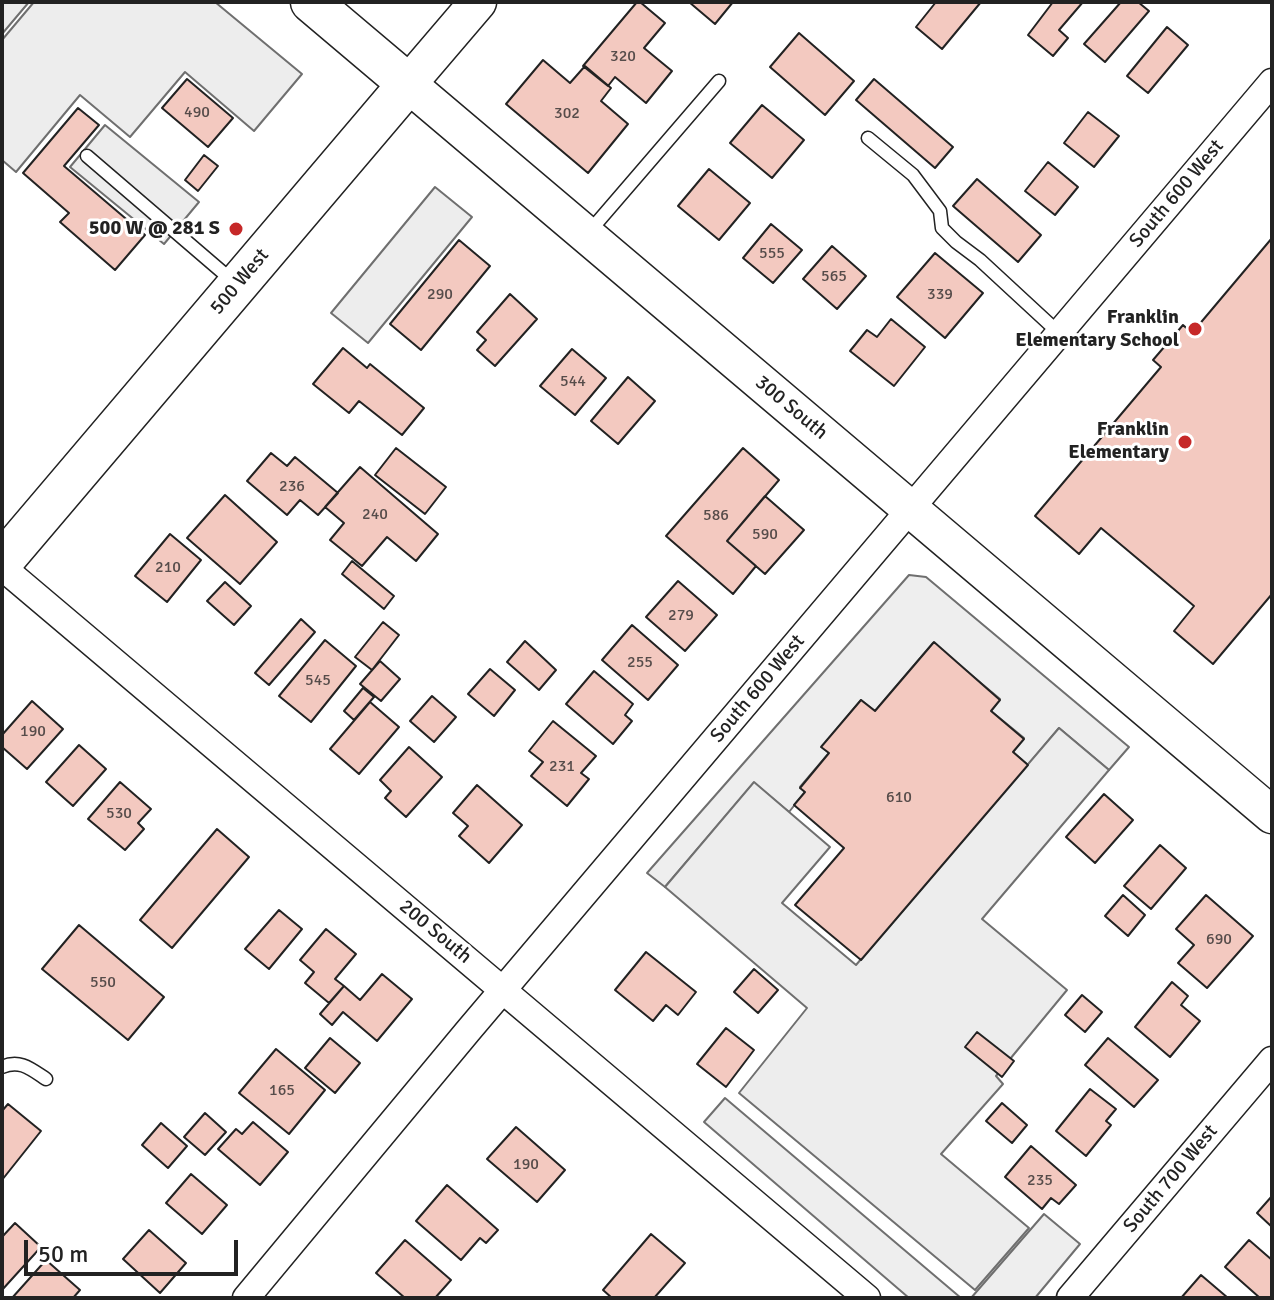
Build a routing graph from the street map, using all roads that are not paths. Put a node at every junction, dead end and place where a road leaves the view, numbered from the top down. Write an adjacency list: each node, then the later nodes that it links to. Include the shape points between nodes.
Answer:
1 (311, 2): 5 (main road, 300 South)
2 (478, 2): 5 (street, 500 West)
3 (719, 81): 8 (lane)
4 (1272, 82): 10 (street, South 600 West)
5 (408, 84): 8 (street, 300 South); 9 (main road, 500 West)
6 (868, 138): 10 (lane, via 913,175 940,211 942,228)
7 (87, 156): 9 (lane)
8 (587, 235): 11 (street, 300 South)
9 (237, 285): 12 (main road, 500 West)
10 (1059, 333): 11 (street, South 600 West)
11 (910, 509): 13 (street, 300 South); 14 (street, South 600 West)
12 (2, 564): 14 (street, 200 South)
13 (1272, 815)
14 (503, 989): 18 (street, South 600 West); 19 (street, 200 South)
15 (1272, 1060): 20 (street, South 700 West)
16 (2, 1067): 17 (lane, via 23,1064)
17 (46, 1079)
18 (246, 1298)
19 (867, 1298)
20 (1070, 1298)

